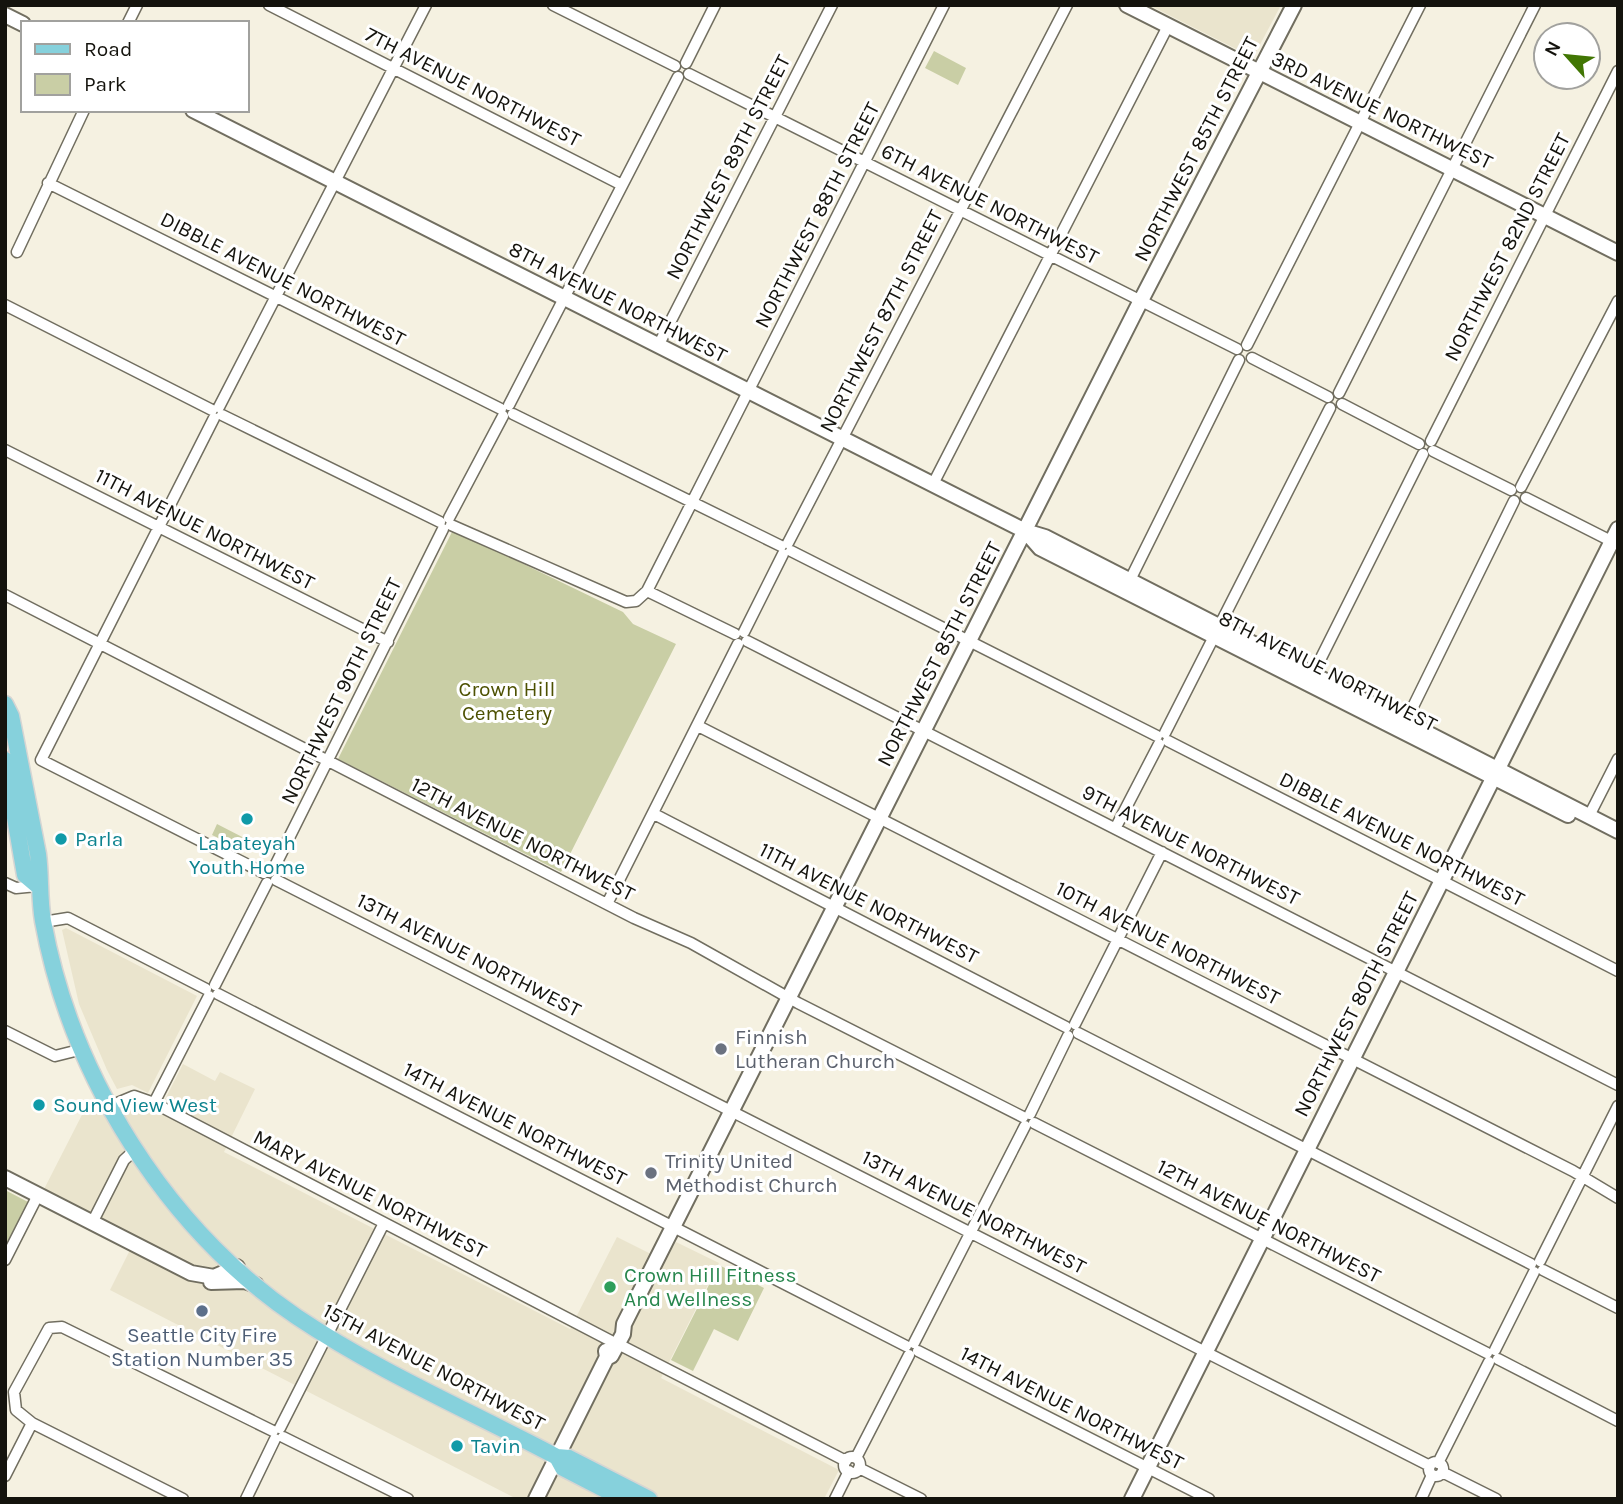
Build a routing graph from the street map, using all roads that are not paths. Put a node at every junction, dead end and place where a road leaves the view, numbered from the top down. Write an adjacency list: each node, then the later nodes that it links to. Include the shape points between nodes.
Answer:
1 (137, 5): 14 (street)
2 (269, 5): 17 (street, 7TH AVENUE NORTHWEST)
3 (426, 5): 17 (street)
4 (553, 5): 18 (street, 6TH AVENUE NORTHWEST)
5 (715, 5): 18 (street)
6 (832, 5): 23 (street, NORTHWEST 89TH STREET)
7 (944, 5): 25 (street, NORTHWEST 88TH STREET)
8 (1067, 5): 30 (street, NORTHWEST 87TH STREET)
9 (1127, 5): 16 (main road, 3RD AVENUE NORTHWEST)
10 (1294, 5): 20 (main road, NORTHWEST 85TH STREET)
11 (1420, 5): 24 (street)
12 (1535, 5): 26 (street)
13 (5, 15): 15 (main road)
14 (129, 21)
15 (21, 22)
16 (1168, 26): 20 (main road, 3RD AVENUE NORTHWEST); 34 (street)
17 (394, 68): 28 (street); 29 (street, 7TH AVENUE NORTHWEST)
18 (683, 68): 23 (street, 6TH AVENUE NORTHWEST); 29 (street, NORTHWEST 90TH STREET)
19 (1618, 71): 31 (street, NORTHWEST 82ND STREET)
20 (1259, 73): 24 (main road, 3RD AVENUE NORTHWEST); 37 (main road, NORTHWEST 85TH STREET)
21 (83, 112): 27 (street)
22 (197, 112): 28 (main road, 8TH AVENUE NORTHWEST)
23 (775, 117): 25 (street, 6TH AVENUE NORTHWEST); 40 (street, NORTHWEST 89TH STREET)
24 (1360, 122): 26 (main road, 3RD AVENUE NORTHWEST); 41 (street)
25 (865, 163): 30 (street, 6TH AVENUE NORTHWEST); 42 (street, NORTHWEST 88TH STREET)
26 (1452, 168): 31 (main road, 3RD AVENUE NORTHWEST); 43 (street)
27 (48, 183): 32 (street); 35 (street, DIBBLE AVENUE NORTHWEST)
28 (334, 183): 35 (street); 36 (main road, 8TH AVENUE NORTHWEST)
29 (622, 185): 36 (street, NORTHWEST 90TH STREET)
30 (960, 210): 34 (street, 6TH AVENUE NORTHWEST); 47 (street, NORTHWEST 87TH STREET)
31 (1545, 215): 33 (main road, 3RD AVENUE NORTHWEST); 48 (street, NORTHWEST 82ND STREET)
32 (17, 252)
33 (1618, 253)
34 (1049, 255): 37 (street, 6TH AVENUE NORTHWEST); 50 (street)
35 (276, 298): 45 (street, DIBBLE AVENUE NORTHWEST); 46 (street)
36 (564, 299): 40 (main road, 8TH AVENUE NORTHWEST); 45 (street, NORTHWEST 90TH STREET)
37 (1141, 300): 41 (street, 6TH AVENUE NORTHWEST); 55 (main road, NORTHWEST 85TH STREET)
38 (1618, 301): 51 (street)
39 (5, 305): 46 (street)
40 (658, 346): 42 (main road, 8TH AVENUE NORTHWEST)
41 (1241, 351): 44 (street, via 1252,350 1252,358); 58 (street)
42 (748, 391): 47 (main road, 8TH AVENUE NORTHWEST); 52 (street, NORTHWEST 88TH STREET)
43 (1341, 399): 44 (street); 48 (street)
44 (1329, 402): 61 (street)
45 (507, 411): 52 (street, DIBBLE AVENUE NORTHWEST); 53 (street, NORTHWEST 90TH STREET)
46 (217, 412): 53 (street); 54 (street)
47 (842, 439): 50 (main road, 8TH AVENUE NORTHWEST); 57 (street, NORTHWEST 87TH STREET)
48 (1427, 447): 51 (street); 66 (street, NORTHWEST 82ND STREET)
49 (5, 450): 54 (street, 11TH AVENUE NORTHWEST)
50 (933, 484): 55 (main road, 8TH AVENUE NORTHWEST)
51 (1516, 493): 56 (street, via 1527,492 1526,498); 68 (street)
52 (692, 502): 57 (street, DIBBLE AVENUE NORTHWEST); 59 (street, NORTHWEST 88TH STREET)
53 (446, 524): 59 (street, via 626,602); 65 (street, NORTHWEST 90TH STREET)
54 (158, 527): 64 (street); 65 (street, 11TH AVENUE NORTHWEST)
55 (1025, 531): 58 (main road, 8TH AVENUE NORTHWEST); 61 (main road, 8TH AVENUE NORTHWEST, via 1040,548); 63 (main road, NORTHWEST 85TH STREET)
56 (1616, 538): 76 (main road, NORTHWEST 80TH STREET)
57 (786, 548): 62 (street, NORTHWEST 87TH STREET); 63 (street, DIBBLE AVENUE NORTHWEST)
58 (1130, 580): 61 (main road, 8TH AVENUE NORTHWEST)
59 (647, 592): 62 (street, 9TH AVENUE NORTHWEST)
60 (5, 595): 64 (street, 12TH AVENUE NORTHWEST)
61 (1217, 632): 66 (main road, 8TH AVENUE NORTHWEST); 71 (street); 76 (main road, 8TH AVENUE NORTHWEST)
62 (741, 638): 69 (street, NORTHWEST 87TH STREET); 70 (street, 9TH AVENUE NORTHWEST)
63 (970, 639): 70 (main road, NORTHWEST 85TH STREET); 71 (street, DIBBLE AVENUE NORTHWEST)
64 (99, 641): 72 (street); 75 (street, 12TH AVENUE NORTHWEST)
65 (388, 642): 75 (street, NORTHWEST 90TH STREET)
66 (1313, 674): 68 (main road, 8TH AVENUE NORTHWEST)
67 (5, 704): 74 (main road, 15TH AVENUE NORTHWEST, via 11,716)
68 (1406, 721): 76 (main road, 8TH AVENUE NORTHWEST)
69 (698, 726): 77 (street, NORTHWEST 87TH STREET); 79 (street, 10TH AVENUE NORTHWEST)
70 (924, 730): 79 (main road, NORTHWEST 85TH STREET); 80 (street, 9TH AVENUE NORTHWEST)
71 (1163, 739): 80 (street); 85 (street, DIBBLE AVENUE NORTHWEST)
72 (41, 760): 74 (street); 84 (street, 13TH AVENUE NORTHWEST)
73 (1618, 760): 78 (street)
74 (13, 761): 87 (main road, 15TH AVENUE NORTHWEST, via 41,876)
75 (328, 761): 84 (street, NORTHWEST 90TH STREET); 88 (street, 12TH AVENUE NORTHWEST)
76 (1494, 773): 78 (main road, 8TH AVENUE NORTHWEST); 82 (main road, 8TH AVENUE NORTHWEST); 85 (main road, NORTHWEST 80TH STREET)
77 (654, 814): 88 (street, NORTHWEST 87TH STREET); 89 (street, 11TH AVENUE NORTHWEST)
78 (1589, 816): 81 (main road, 8TH AVENUE NORTHWEST)
79 (880, 817): 89 (main road, NORTHWEST 85TH STREET); 91 (street, 10TH AVENUE NORTHWEST)
80 (1116, 827): 83 (street, 9TH AVENUE NORTHWEST)
81 (1618, 831)
82 (1618, 840)
83 (1162, 852): 91 (street); 92 (street, 9TH AVENUE NORTHWEST)
84 (270, 877): 94 (street, NORTHWEST 90TH STREET); 104 (street, 13TH AVENUE NORTHWEST)
85 (1441, 880): 92 (main road, NORTHWEST 80TH STREET); 93 (street, DIBBLE AVENUE NORTHWEST)
86 (5, 883): 87 (street, via 16,888)
87 (38, 886): 90 (main road, 15TH AVENUE NORTHWEST)
88 (607, 904): 95 (street, 12TH AVENUE NORTHWEST)
89 (834, 907): 95 (main road, NORTHWEST 85TH STREET); 96 (street, 11TH AVENUE NORTHWEST)
90 (43, 922): 94 (street, 14TH AVENUE NORTHWEST, via 68,918); 98 (main road, 15TH AVENUE NORTHWEST)
91 (1119, 939): 96 (street); 99 (street, 10TH AVENUE NORTHWEST)
92 (1396, 971): 99 (main road, NORTHWEST 80TH STREET); 100 (street, 9TH AVENUE NORTHWEST)
93 (1618, 971)
94 (212, 991): 101 (street, NORTHWEST 90TH STREET); 114 (street, 14TH AVENUE NORTHWEST)
95 (789, 997): 104 (main road, NORTHWEST 85TH STREET); 105 (street, 12TH AVENUE NORTHWEST)
96 (1072, 1030): 105 (street); 106 (street, 11TH AVENUE NORTHWEST)
97 (5, 1031): 98 (street, via 52,1055)
98 (83, 1049): 102 (main road, 15TH AVENUE NORTHWEST)
99 (1352, 1059): 106 (main road, NORTHWEST 80TH STREET); 108 (street, 10TH AVENUE NORTHWEST)
100 (1618, 1085)
101 (154, 1103): 102 (street, MARY AVENUE NORTHWEST, via 131,1096); 113 (street, MARY AVENUE NORTHWEST)
102 (110, 1106): 107 (main road, 15TH AVENUE NORTHWEST)
103 (1618, 1106): 108 (street)
104 (731, 1111): 114 (main road, NORTHWEST 85TH STREET); 115 (street, 13TH AVENUE NORTHWEST)
105 (1028, 1120): 115 (street); 116 (street, 12TH AVENUE NORTHWEST)
106 (1307, 1148): 116 (main road, NORTHWEST 80TH STREET); 119 (street, 11TH AVENUE NORTHWEST)
107 (136, 1149): 112 (street, via 124,1160); 118 (main road, 15TH AVENUE NORTHWEST, via 188,1218)
108 (1581, 1177): 111 (street, 10TH AVENUE NORTHWEST); 119 (street)
109 (5, 1178): 110 (main road)
110 (38, 1195): 112 (main road); 117 (street)
111 (1618, 1198)
112 (92, 1223): 120 (main road)
113 (384, 1223): 123 (street); 124 (street, MARY AVENUE NORTHWEST)
114 (673, 1226): 124 (main road, NORTHWEST 85TH STREET); 125 (street, 14TH AVENUE NORTHWEST)
115 (971, 1232): 125 (street); 126 (street, 13TH AVENUE NORTHWEST)
116 (1262, 1238): 126 (main road, NORTHWEST 80TH STREET); 127 (street, 12TH AVENUE NORTHWEST)
117 (5, 1260)
118 (237, 1267): 120 (main road, via 216,1277); 121 (main road, 15TH AVENUE NORTHWEST)
119 (1537, 1267): 122 (street, 11TH AVENUE NORTHWEST); 127 (street)
120 (191, 1273): 121 (main road, via 212,1283 245,1281)
121 (258, 1286): 123 (main road, 15TH AVENUE NORTHWEST)
122 (1618, 1308)
123 (327, 1336): 130 (street); 131 (main road, 15TH AVENUE NORTHWEST)
124 (615, 1342): 131 (main road, NORTHWEST 85TH STREET); 132 (street, MARY AVENUE NORTHWEST)
125 (912, 1349): 132 (street); 133 (street, 14TH AVENUE NORTHWEST)
126 (1206, 1351): 133 (main road, NORTHWEST 80TH STREET); 134 (street, 13TH AVENUE NORTHWEST)
127 (1492, 1356): 128 (street, 12TH AVENUE NORTHWEST); 134 (street)
128 (1618, 1421)
129 (32, 1423): 130 (street, via 16,1410 14,1392 44,1332 54,1326); 135 (street); 136 (street)
130 (278, 1434): 137 (street); 138 (street)
131 (557, 1457): 139 (main road, NORTHWEST 85TH STREET); 140 (main road, 15TH AVENUE NORTHWEST, via 563,1468); 141 (main road, 15TH AVENUE NORTHWEST, via 569,1458)
132 (852, 1464): 142 (street); 143 (street, MARY AVENUE NORTHWEST)
133 (1148, 1467): 144 (main road, NORTHWEST 80TH STREET); 145 (street, 14TH AVENUE NORTHWEST)
134 (1436, 1469): 146 (street); 147 (street, 13TH AVENUE NORTHWEST)
135 (5, 1476)
136 (183, 1499)
137 (246, 1499)
138 (408, 1499)
139 (536, 1499)
140 (623, 1499)
141 (649, 1499)
142 (835, 1499)
143 (921, 1499)
144 (1132, 1499)
145 (1209, 1499)
146 (1421, 1499)
147 (1496, 1499)

